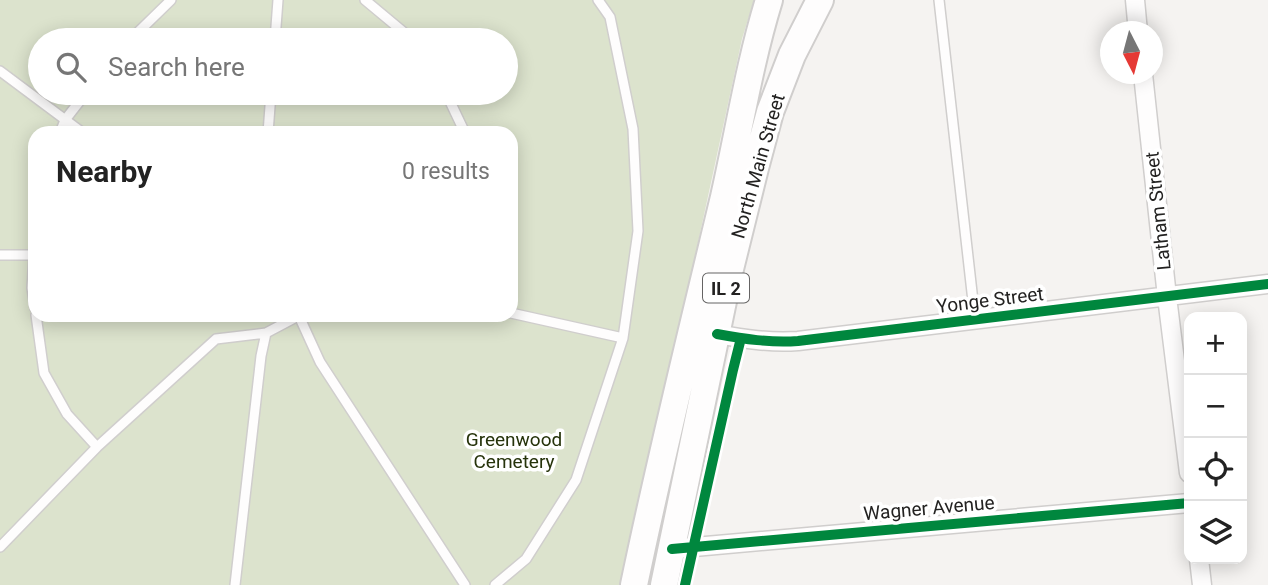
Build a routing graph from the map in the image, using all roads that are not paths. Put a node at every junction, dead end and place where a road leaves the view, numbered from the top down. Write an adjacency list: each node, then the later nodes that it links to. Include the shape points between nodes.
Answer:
1 (171, 0): 10 (lane)
2 (278, 0): 11 (lane)
3 (365, 0): 12 (lane)
4 (598, 0): 36 (lane, via 610,17 634,129 638,231)
5 (769, 0): 46 (main road, North Main Street / IL 2)
6 (820, 0): 35 (main road, North Main Street / IL 2, via 770,113)
7 (939, 0): 30 (lane)
8 (1135, 0): 9 (street)
9 (1137, 21)
10 (142, 28)
11 (276, 28)
12 (399, 28)
13 (0, 71): 15 (lane)
14 (1144, 84): 28 (street, Latham Street)
15 (28, 92)
16 (45, 105): 20 (lane)
17 (77, 105): 20 (lane)
18 (270, 105): 23 (lane)
19 (452, 105): 24 (lane)
20 (65, 120): 21 (lane); 22 (lane)
21 (63, 126)
22 (73, 126)
23 (269, 126)
24 (462, 126)
25 (0, 255): 26 (lane)
26 (28, 255)
27 (1268, 284): 28 (street, Yonge Street)
28 (1167, 297): 30 (street, Yonge Street); 37 (street, Latham Street)
29 (518, 315): 36 (lane)
30 (975, 319): 35 (street, Yonge Street, via 798,341 756,341)
31 (37, 322): 38 (lane, via 44,373 67,414)
32 (287, 322): 34 (lane)
33 (302, 322): 44 (lane, via 320,362)
34 (266, 333): 38 (lane, via 216,339); 43 (lane)
35 (717, 334): 41 (main road, North Main Street / IL 2)
36 (623, 338): 45 (lane, via 576,481 526,559)
37 (1185, 438)
38 (97, 447): 40 (lane)
39 (1184, 503): 41 (street, Wagner Avenue)
40 (0, 547)
41 (672, 549): 47 (main road, North Main Street / IL 2)
42 (1200, 564): 48 (street)
43 (235, 585)
44 (465, 585)
45 (495, 585)
46 (634, 585)
47 (664, 585)
48 (1202, 585)

